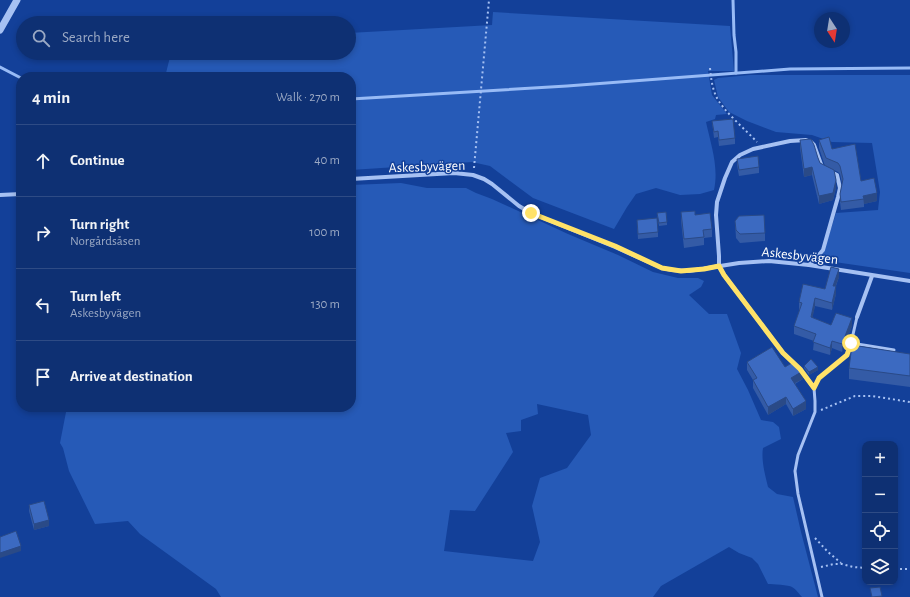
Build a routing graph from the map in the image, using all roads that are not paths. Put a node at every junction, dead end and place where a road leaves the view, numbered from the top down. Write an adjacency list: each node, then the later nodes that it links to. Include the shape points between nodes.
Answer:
1 (17, 0): 2 (street)
2 (0, 30)
3 (823, 169): 9 (street, via 814,145 806,140 753,149 736,158 725,178 717,202)
4 (829, 172): 8 (street, via 837,175 840,188 823,250)
5 (356, 179): 9 (street, Askesbyvägen, via 454,173 473,175 492,184 531,213 615,246 662,268 681,271)
6 (0, 194): 7 (street)
7 (16, 194)
8 (809, 265): 9 (street, Askesbyvägen, via 769,261); 10 (street, Askesbyvägen)
9 (719, 266): 15 (street, via 783,353 800,369)
10 (872, 276): 11 (street, Askesbyvägen); 12 (street)
11 (910, 281)
12 (857, 317): 13 (lane)
13 (851, 343): 14 (lane); 15 (lane, via 847,355 819,378)
14 (894, 350)
15 (814, 388): 16 (lane, via 816,412 798,455 795,471)
16 (822, 597)

